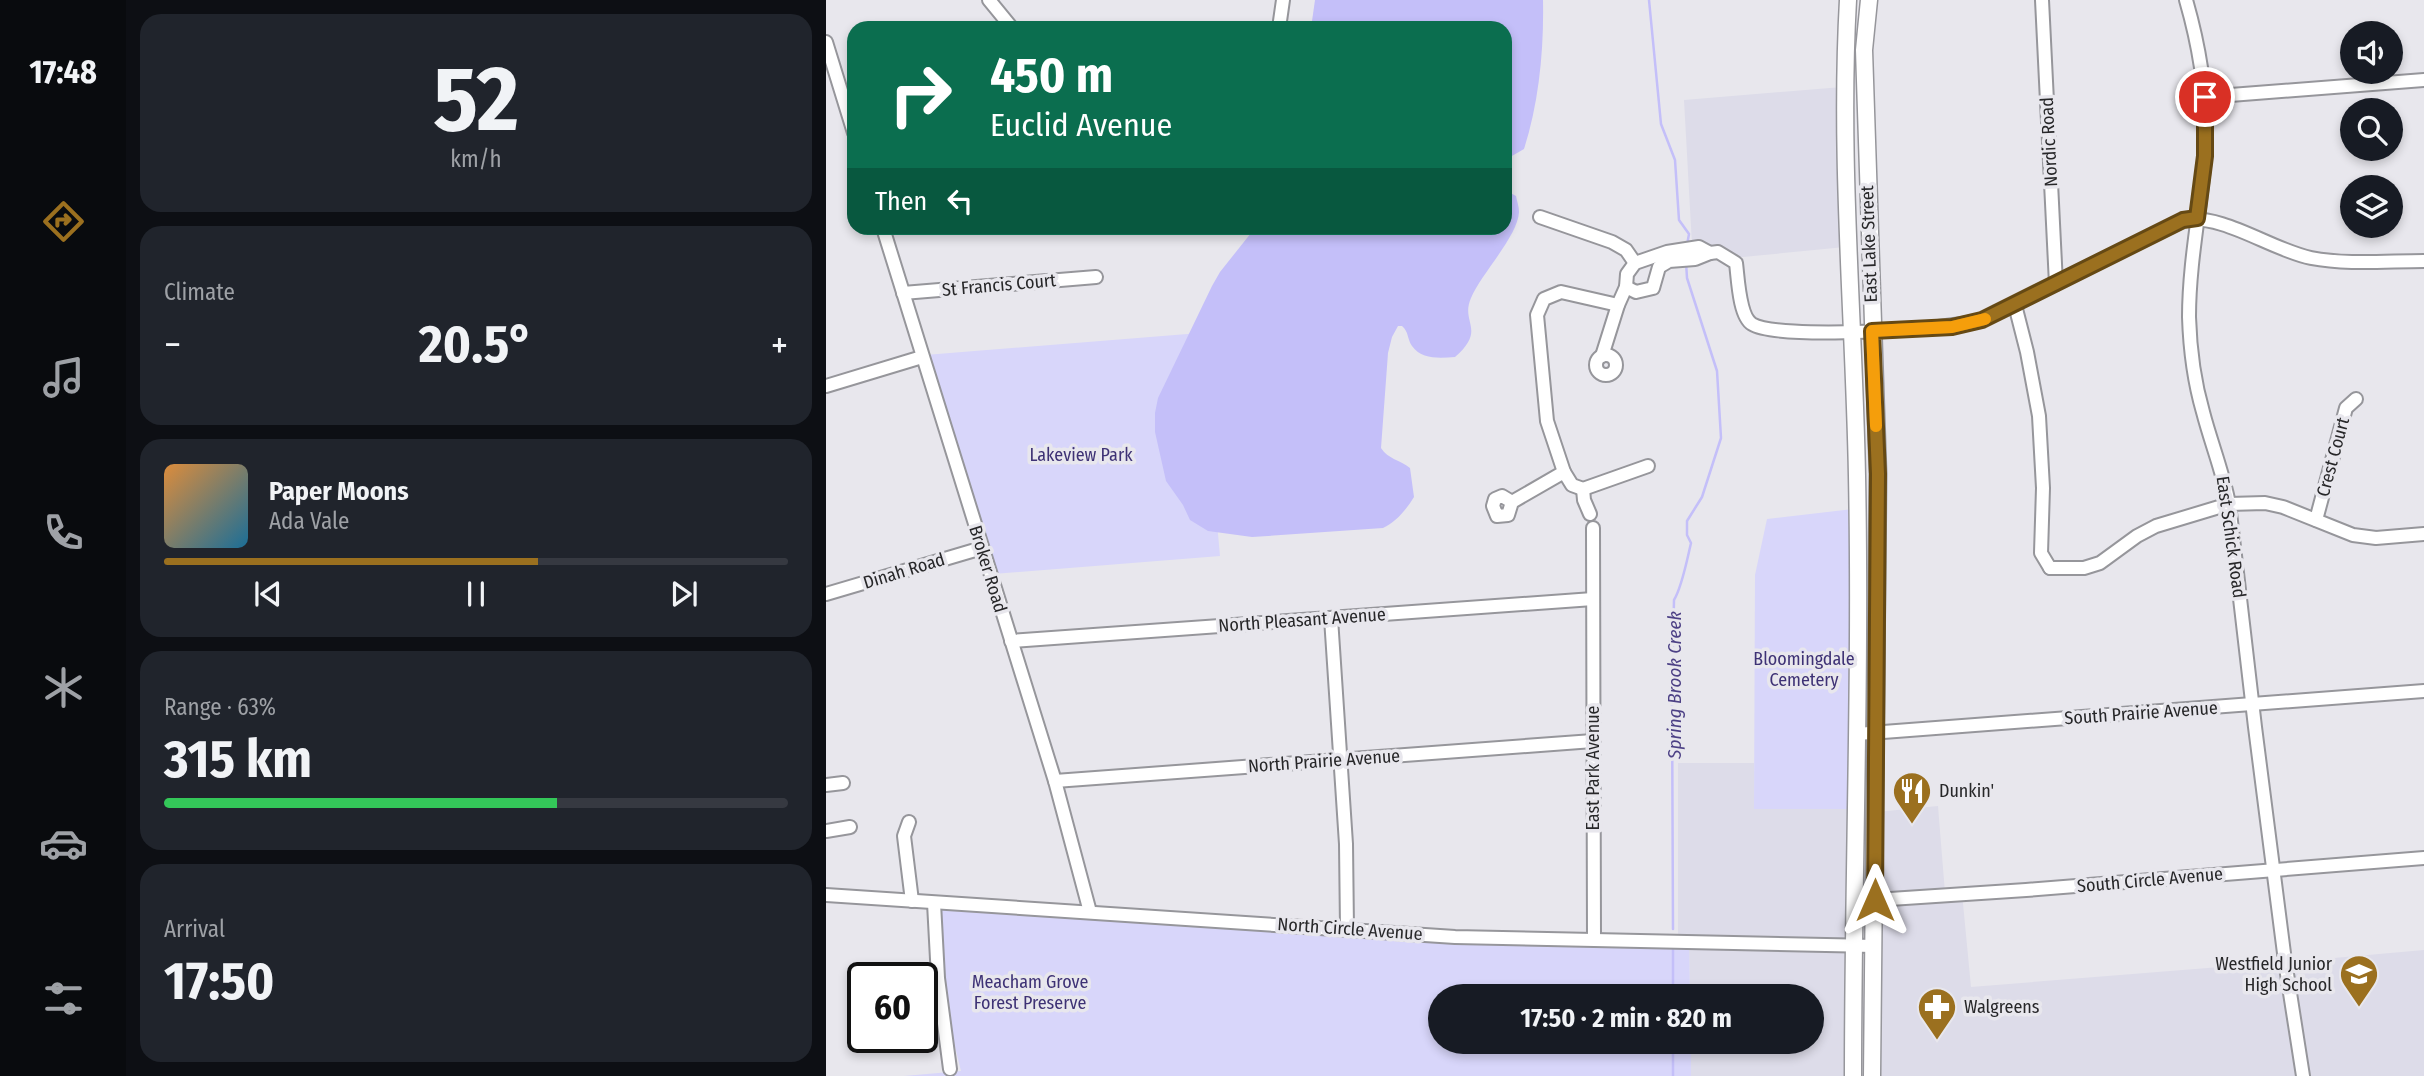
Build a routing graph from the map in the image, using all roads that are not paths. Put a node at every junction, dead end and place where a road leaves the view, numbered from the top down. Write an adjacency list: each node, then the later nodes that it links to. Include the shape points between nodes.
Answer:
1 (989, 0): 7 (street)
2 (1283, 0): 8 (street)
3 (1848, 0): 26 (main road, East Lake Street)
4 (1869, 0): 27 (main road, East Lake Street, via 1864,50)
5 (2042, 0): 21 (street, Nordic Road)
6 (2186, 0): 12 (street, East Schick Road)
7 (1006, 21)
8 (1280, 21)
9 (826, 42): 10 (street)
10 (829, 65): 13 (street)
11 (2424, 80): 12 (street)
12 (2205, 97): 15 (street, East Schick Road, via 2205,156)
13 (847, 114)
14 (1540, 217): 19 (street, via 1612,242)
15 (2197, 218): 18 (street, via 2317,259); 21 (street, via 2183,220); 36 (street, East Schick Road, via 2190,289 2192,358)
16 (885, 235): 23 (street, Broker Road)
17 (1686, 254): 19 (street); 22 (street, via 1659,267 1653,288 1636,292); 26 (street, via 1718,252 1736,263 1743,311 1751,324 1769,330)
18 (2424, 261)
19 (1635, 262): 22 (street)
20 (1096, 277): 23 (street, St Francis Court)
21 (2056, 284): 25 (street)
22 (1626, 287): 24 (street)
23 (902, 292): 29 (street, Broker Road)
24 (1618, 305): 28 (street); 33 (street, via 1561,292 1544,299 1537,315 1547,421)
25 (2015, 305): 27 (street, via 1968,325); 36 (street, via 2039,416 2041,553 2048,571 2100,563 2156,526)
26 (1851, 331): 27 (street); 49 (main road, East Lake Street, via 1857,474)
27 (1872, 331): 48 (main road, East Lake Street, via 1878,474)
28 (1602, 356)
29 (922, 357): 30 (street); 41 (street, Broker Road)
30 (826, 386)
31 (2356, 399): 38 (street, Crest Court, via 2346,408)
32 (1648, 466): 34 (street)
33 (1564, 472): 34 (street, via 1572,485); 35 (street)
34 (1583, 489): 37 (street)
35 (1512, 502)
36 (2229, 504): 38 (street, via 2264,503); 47 (street, East Schick Road)
37 (1591, 514)
38 (2316, 520): 40 (street, via 2353,535 2376,538)
39 (1593, 528): 43 (street, East Park Avenue)
40 (2424, 534)
41 (982, 548): 42 (street, Dinah Road); 45 (street, Broker Road)
42 (826, 594)
43 (1593, 599): 44 (street, North Pleasant Avenue); 50 (street, East Park Avenue)
44 (1331, 618): 45 (street, North Pleasant Avenue); 51 (street)
45 (1011, 641): 52 (street, Broker Road)
46 (2424, 691): 47 (street, South Prairie Avenue)
47 (2252, 704): 48 (street, South Prairie Avenue); 59 (street, East Schick Road)
48 (1876, 733): 49 (street, South Prairie Avenue); 61 (main road, East Lake Street)
49 (1857, 734): 67 (main road, East Lake Street)
50 (1593, 741): 51 (street, North Prairie Avenue); 66 (street, East Park Avenue)
51 (1342, 759): 52 (street, North Prairie Avenue); 65 (street)
52 (1055, 781): 64 (street, Broker Road)
53 (843, 783): 54 (street)
54 (826, 785)
55 (909, 822): 62 (street, via 904,836)
56 (850, 827): 57 (street)
57 (826, 831)
58 (2424, 858): 59 (street, South Circle Avenue)
59 (2274, 870): 61 (street, South Circle Avenue); 72 (street, East Schick Road)
60 (826, 895): 62 (street, North Circle Avenue)
61 (1875, 900): 68 (main road, East Lake Street)
62 (912, 901): 63 (street, North Circle Avenue)
63 (934, 903): 64 (street, North Circle Avenue); 69 (street)
64 (1090, 912): 65 (street, North Circle Avenue)
65 (1347, 929): 66 (street, North Circle Avenue, via 1455,937)
66 (1594, 938): 67 (street, North Circle Avenue)
67 (1853, 945): 68 (street, North Circle Avenue); 70 (main road, East Lake Street)
68 (1874, 946): 71 (main road, East Lake Street)
69 (950, 1069)
70 (1853, 1076)
71 (1872, 1076)
72 (2303, 1076)

